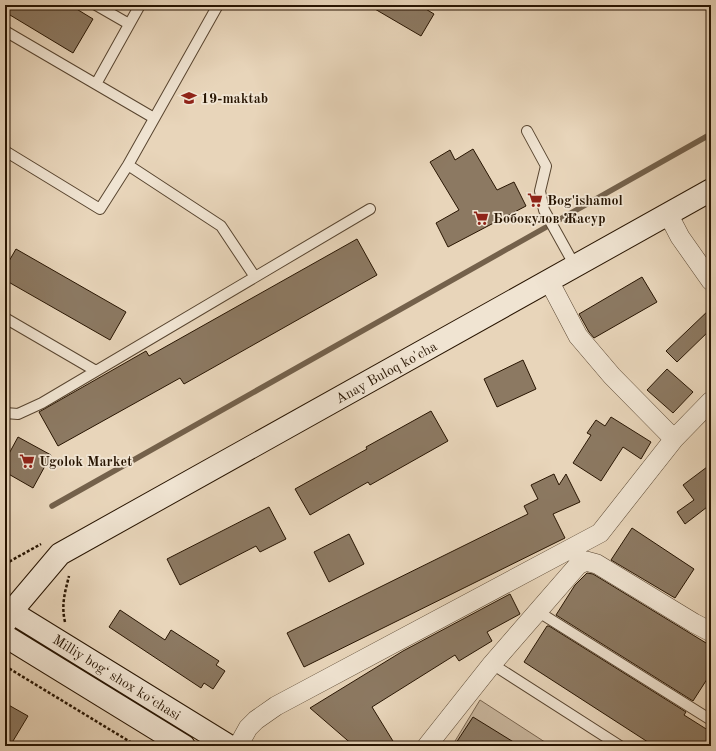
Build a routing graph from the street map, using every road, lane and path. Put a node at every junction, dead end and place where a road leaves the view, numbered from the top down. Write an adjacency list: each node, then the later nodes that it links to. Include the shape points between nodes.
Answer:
1 (96, 5): 4 (lane)
2 (140, 5): 4 (lane)
3 (218, 5): 7 (lane)
4 (129, 24): 6 (lane)
5 (5, 31): 6 (lane)
6 (96, 84): 7 (lane)
7 (154, 118): 10 (lane)
8 (527, 131): 14 (lane, via 546,166 540,191 544,210)
9 (5, 151): 10 (lane, via 100,209)
10 (128, 165): 15 (lane, via 221,226)
11 (711, 190): 13 (main road, Anay Buloq ko'cha)
12 (370, 209): 15 (lane)
13 (668, 214): 14 (main road, Anay Buloq ko'cha); 17 (street, via 680,237)
14 (575, 266): 16 (main road, Anay Buloq ko'cha)
15 (255, 277): 19 (lane)
16 (549, 281): 22 (street, via 578,336 612,376); 23 (main road, Anay Buloq ko'cha)
17 (711, 281)
18 (5, 318): 19 (lane)
19 (96, 371): 21 (lane, via 42,403 18,414)
20 (711, 400): 22 (street)
21 (5, 413)
22 (674, 439): 35 (street, via 600,533 276,706 248,728)
23 (65, 563): 25 (main road); 26 (path, via 63,603 64,618)
24 (537, 611): 27 (street, via 578,564 586,561 597,564); 29 (street); 31 (lane)
25 (7, 614): 34 (main road, Milliy bog‘ shox ko‘chasi)
26 (69, 628)
27 (711, 632)
28 (5, 636): 33 (main road, Milliy bog‘ shox ko‘chasi)
29 (492, 664): 36 (street); 37 (lane)
30 (5, 666): 32 (path)
31 (711, 720)
32 (137, 746)
33 (184, 746)
34 (229, 746)
35 (238, 746)
36 (427, 746)
37 (620, 746)

